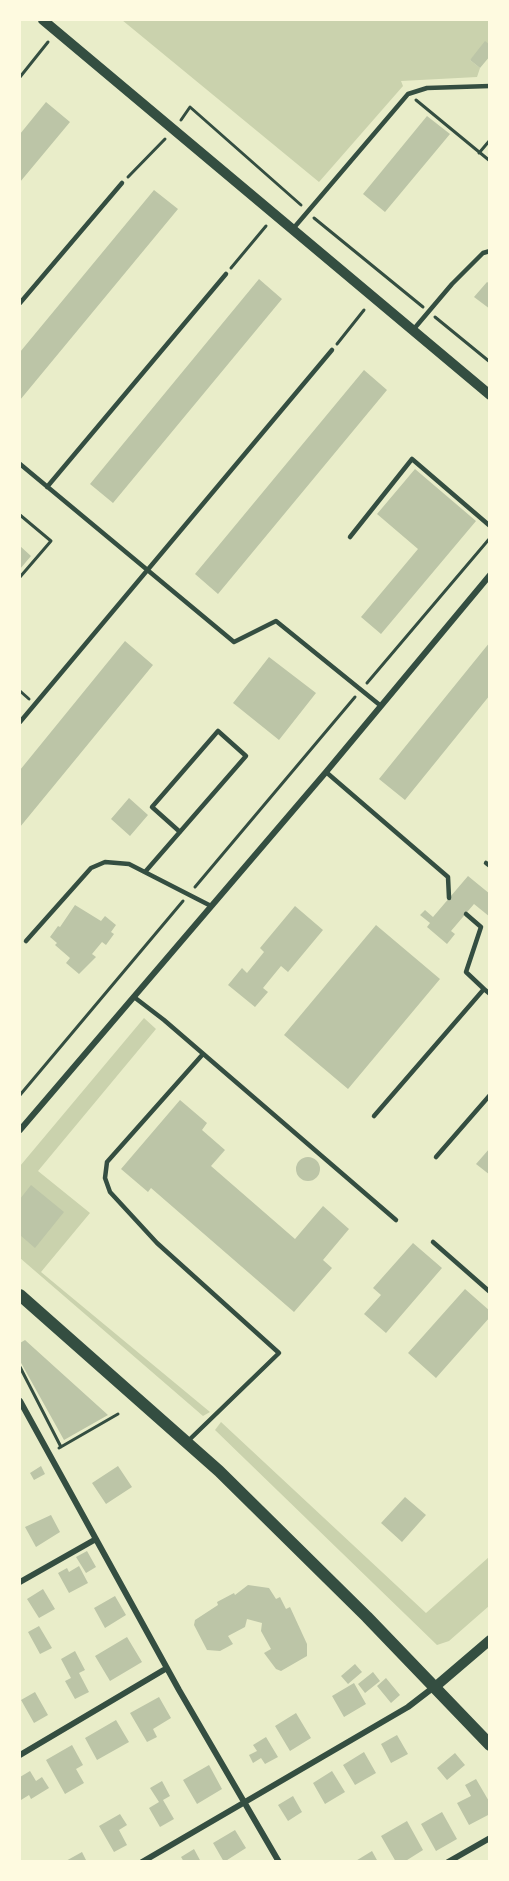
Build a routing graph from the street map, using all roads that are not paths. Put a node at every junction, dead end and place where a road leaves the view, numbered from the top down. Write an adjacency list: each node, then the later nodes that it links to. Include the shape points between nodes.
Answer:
1 (43, 20): 4 (street)
2 (489, 86): 4 (lane, via 428,88 408,94)
3 (122, 183): 7 (lane)
4 (292, 230): 8 (street)
5 (489, 251): 8 (lane)
6 (226, 274): 12 (lane)
7 (20, 303)
8 (412, 330): 10 (street)
9 (332, 350): 15 (lane)
10 (489, 395)
11 (20, 464): 12 (lane)
12 (47, 487): 15 (lane)
13 (489, 526): 14 (lane, via 412,459)
14 (350, 537)
15 (147, 570): 17 (lane, via 234,642 276,621); 18 (lane)
16 (489, 575): 17 (street)
17 (381, 706): 19 (street)
18 (20, 722)
19 (326, 772): 22 (lane, via 448,876); 23 (street)
20 (180, 832): 20 (lane, via 246,756 218,730 152,807); 21 (lane)
21 (145, 872): 23 (lane); 25 (lane, via 113,862 91,868)
22 (449, 898)
23 (211, 906): 28 (street)
24 (466, 914): 26 (lane, via 481,927 466,972)
25 (26, 941)
26 (484, 988): 27 (lane); 31 (lane)
27 (489, 993)
28 (134, 997): 29 (lane); 32 (street)
29 (203, 1054): 34 (lane); 39 (lane, via 107,1162 105,1178 110,1192 157,1243 279,1353)
30 (489, 1095): 33 (lane)
31 (374, 1116)
32 (20, 1130)
33 (436, 1157)
34 (396, 1220)
35 (433, 1242): 36 (lane)
36 (489, 1292)
37 (20, 1295): 39 (main road)
38 (20, 1404): 40 (street)
39 (188, 1441): 44 (main road)
40 (96, 1539): 41 (street); 43 (street)
41 (20, 1582)
42 (489, 1640): 44 (street)
43 (167, 1668): 46 (street); 47 (street)
44 (435, 1687): 45 (main road); 47 (street, via 408,1707)
45 (489, 1745)
46 (20, 1755)
47 (243, 1801): 49 (street); 50 (street)
48 (489, 1838): 51 (street)
49 (142, 1862)
50 (279, 1862)
51 (448, 1862)

